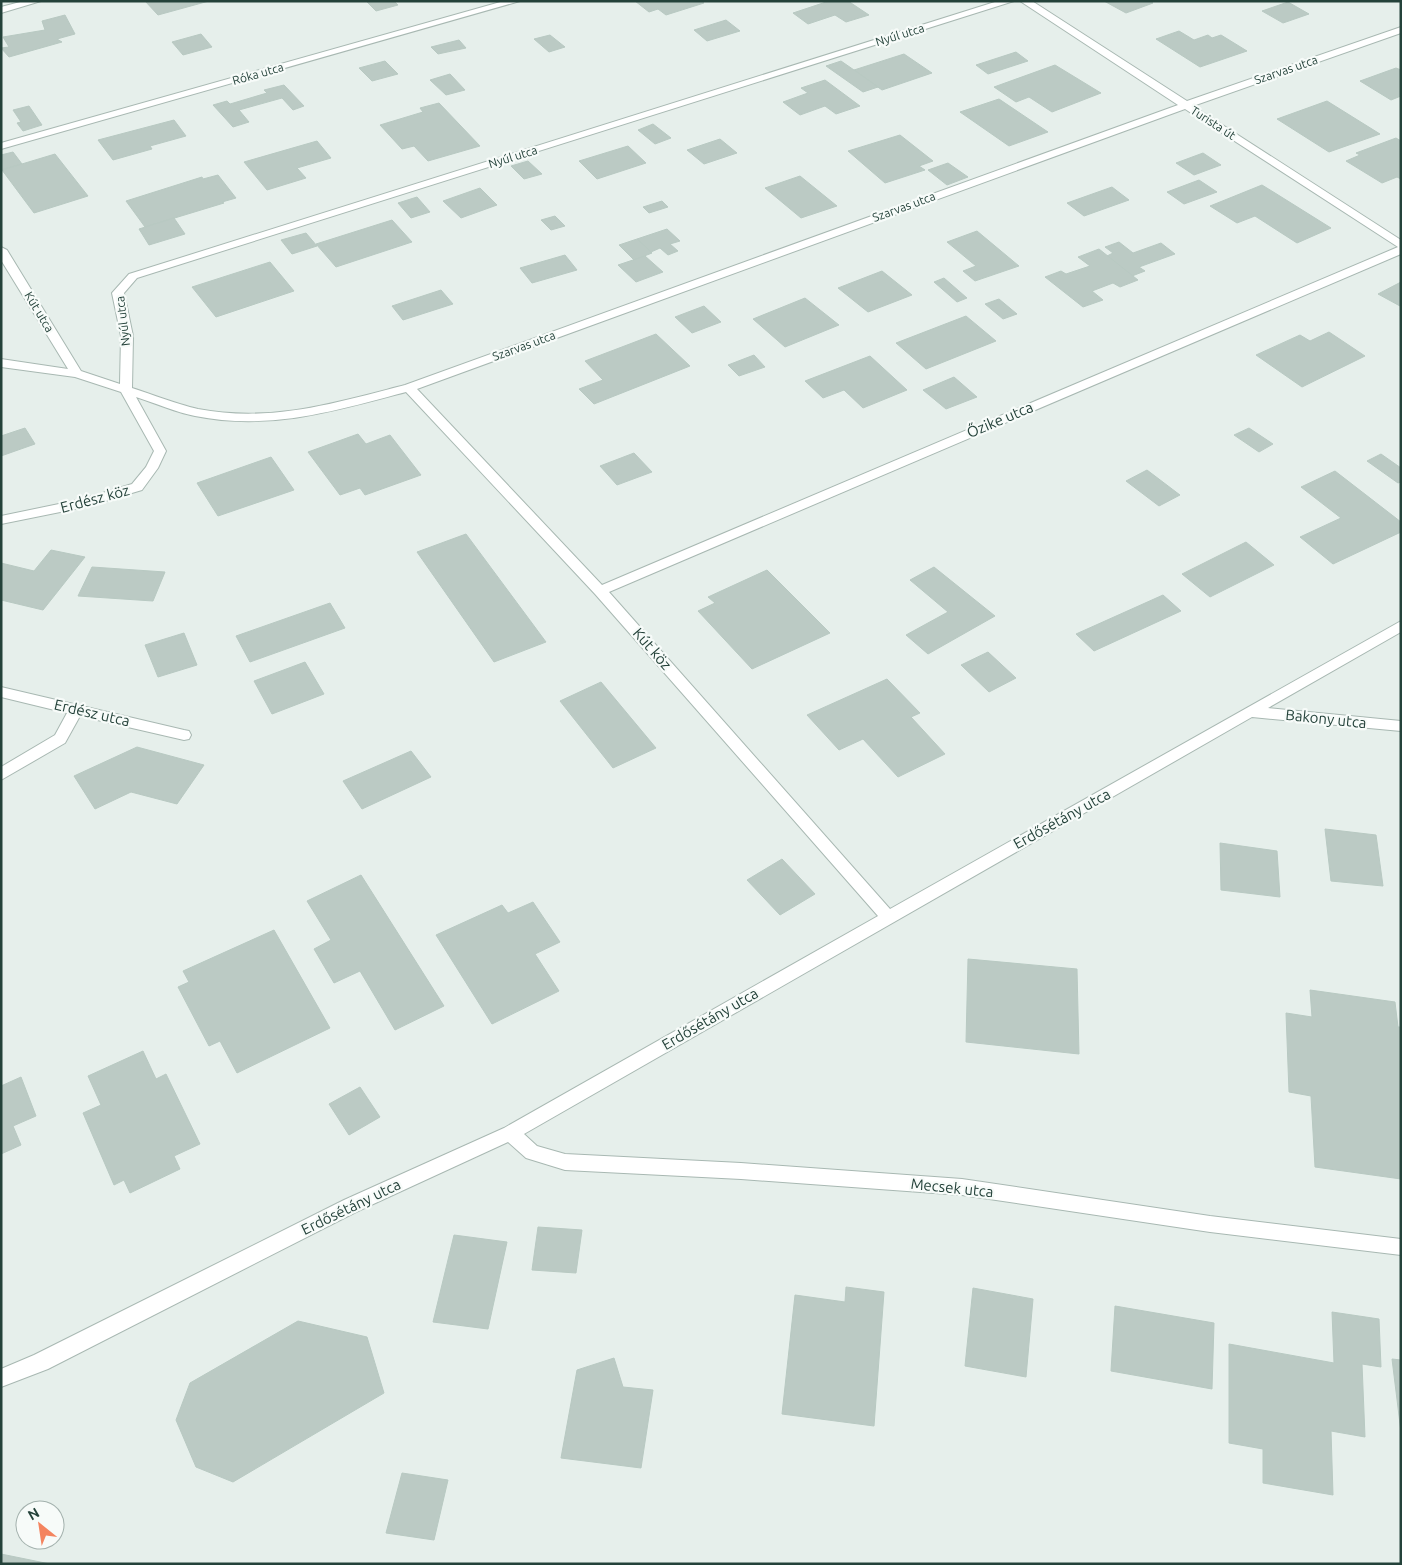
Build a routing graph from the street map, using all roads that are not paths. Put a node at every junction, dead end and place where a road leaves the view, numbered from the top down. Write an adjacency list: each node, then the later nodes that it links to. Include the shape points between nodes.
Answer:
1 (36, 1): 5 (street)
2 (515, 1): 8 (street, Róka utca)
3 (1009, 1): 15 (street, Nyúl utca, via 133,276 118,292 126,336)
4 (1025, 1): 7 (street, Turista út)
5 (1, 10)
6 (1401, 30): 7 (street, Szarvas utca)
7 (1186, 105): 9 (street, Turista út); 14 (street, Szarvas utca)
8 (1, 146)
9 (1401, 245)
10 (1, 250): 13 (street, Kút utca)
11 (1401, 250): 17 (street, Őzike utca)
12 (1, 363): 13 (street, Szarvas utca)
13 (77, 374): 15 (street, Szarvas utca)
14 (409, 388): 15 (street, Szarvas utca, via 322,410 280,417 239,418 194,412); 17 (street, Kút köz)
15 (126, 390): 16 (street, Erdész köz, via 160,451 137,487 85,504)
16 (1, 520)
17 (600, 591): 25 (street, Kút köz)
18 (1401, 626): 21 (street, Erdősétány utca)
19 (1, 692): 20 (street, Erdész utca)
20 (76, 710): 23 (street, Erdész utca); 24 (street, via 60,739)
21 (1252, 712): 22 (street, Bakony utca); 25 (street, Erdősétány utca)
22 (1401, 726)
23 (184, 735)
24 (1, 774)
25 (888, 917): 26 (street, Erdősétány utca)
26 (510, 1133): 27 (street, Mecsek utca, via 532,1152 565,1162 962,1187 1210,1224); 28 (street, Erdősétány utca, via 350,1206 41,1362)
27 (1401, 1247)
28 (1, 1378)

